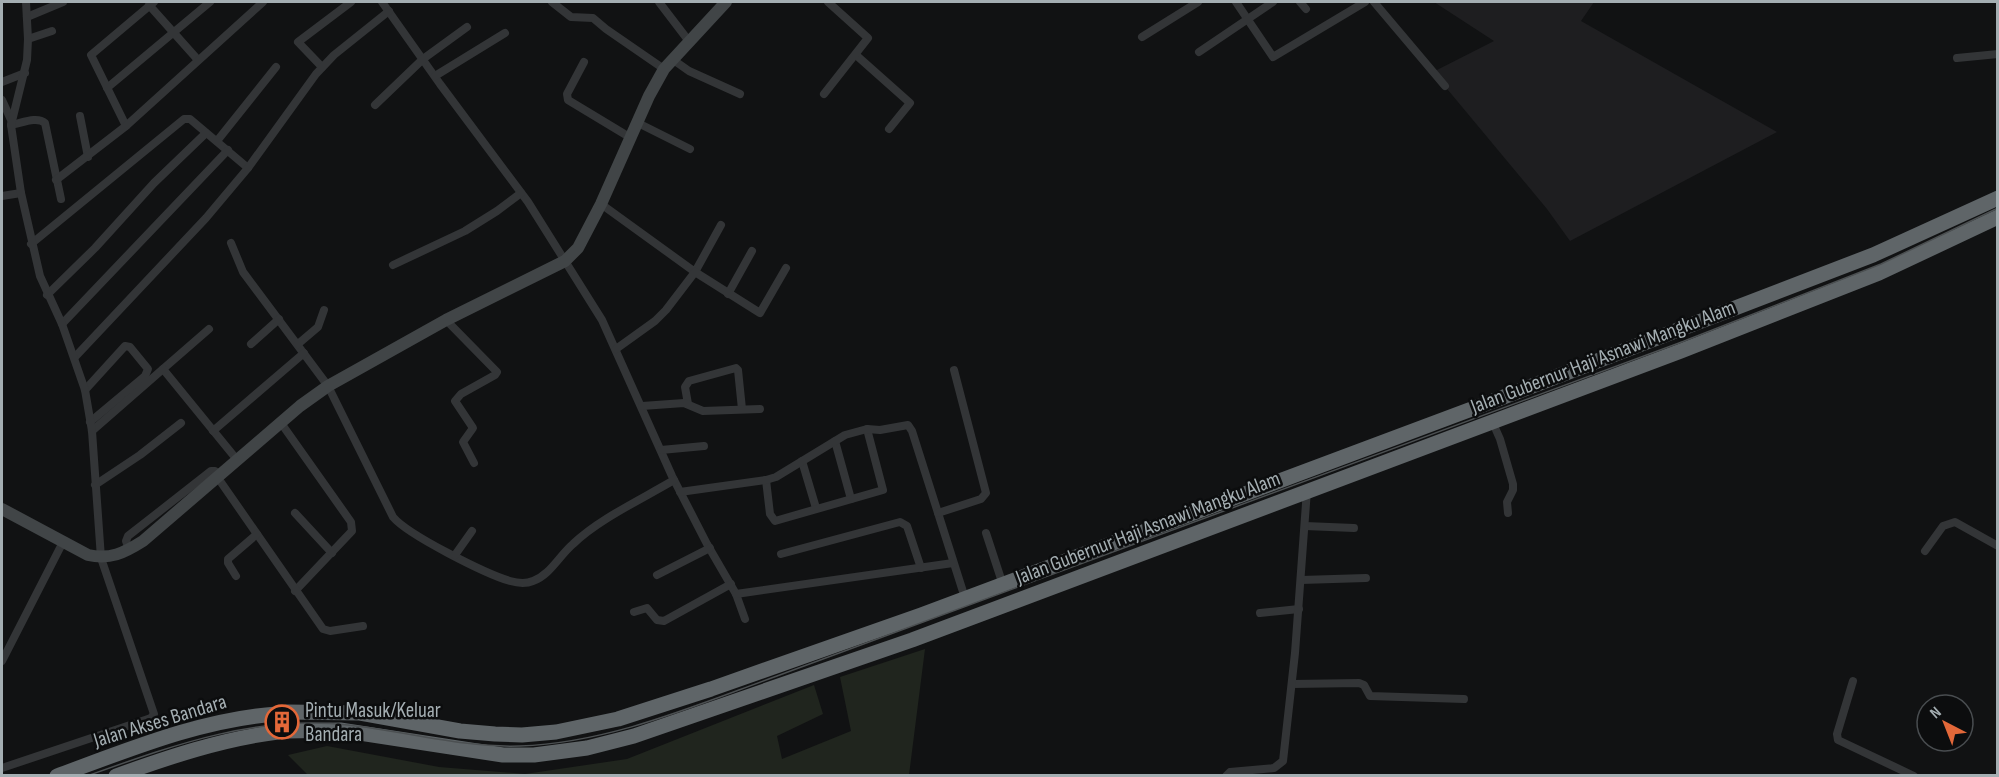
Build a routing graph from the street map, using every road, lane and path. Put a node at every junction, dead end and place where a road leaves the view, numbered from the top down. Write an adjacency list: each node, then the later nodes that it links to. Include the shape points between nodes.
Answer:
1 (26, 2): 20 (street)
2 (63, 2): 20 (street)
3 (210, 2): 24 (street)
4 (263, 2): 34 (street)
5 (351, 2): 38 (street, via 298,42)
6 (382, 2): 19 (street)
7 (552, 2): 36 (street, via 571,18 592,18 606,30)
8 (659, 2): 28 (street)
9 (726, 2): 28 (street)
10 (828, 2): 31 (street, via 868,38)
11 (1198, 2): 26 (street)
12 (1236, 2): 21 (street)
13 (1273, 2): 21 (street)
14 (1300, 2): 18 (street)
15 (1365, 2): 21 (street, via 1273,57)
16 (1374, 2): 42 (street)
17 (151, 3): 24 (street); 43 (street, via 92,53)
18 (1306, 9)
19 (389, 11): 33 (street); 38 (street)
20 (27, 17): 27 (street)
21 (1248, 18): 29 (street)
22 (468, 27): 33 (street)
23 (52, 32): 27 (street)
24 (172, 33): 34 (street); 43 (street)
25 (505, 33): 40 (street)
26 (1142, 37)
27 (28, 39): 39 (street)
28 (688, 40): 36 (street)
29 (1199, 52)
30 (1998, 54): 32 (street)
31 (856, 55): 45 (street); 52 (street, via 913,100)
32 (1957, 58)
33 (423, 59): 40 (street); 47 (street)
34 (198, 60): 51 (street)
35 (584, 63): 54 (street, via 567,94 568,100)
36 (668, 64): 44 (street); 50 (street)
37 (276, 67): 55 (street)
38 (322, 68): 59 (street)
39 (25, 73): 41 (street); 49 (street)
40 (435, 76): 62 (street)
41 (2, 82)
42 (1445, 86)
43 (107, 88): 51 (street)
44 (740, 94)
45 (824, 94)
46 (2, 100): 49 (street)
47 (375, 105)
48 (80, 116): 58 (street)
49 (11, 123): 60 (street, via 45,123); 61 (street)
50 (638, 123): 54 (street); 56 (street)
51 (126, 126): 58 (street)
52 (889, 129)
53 (206, 133): 55 (street); 70 (street, via 190,119 180,121); 77 (street)
54 (631, 138): 66 (street)
55 (217, 141): 57 (street)
56 (690, 149)
57 (228, 150): 59 (street); 81 (street)
58 (88, 157): 60 (street)
59 (248, 168): 87 (street)
60 (56, 180): 65 (street)
61 (21, 193): 63 (street); 70 (street)
62 (521, 193): 72 (street); 73 (street, via 465,231)
63 (2, 196)
64 (1998, 198): 140 (highway, Jalan Gubernur Haji Asnawi Mangku Alam, via 1873,255 1713,318)
65 (61, 199)
66 (601, 204): 72 (street, via 578,248); 75 (street)
67 (1998, 217): 96 (highway, Jalan Gubernur Haji Asnawi Mangku Alam, via 1879,273)
68 (721, 225): 75 (street)
69 (231, 243): 79 (street, via 243,272)
70 (31, 244): 77 (street)
71 (752, 251): 76 (street)
72 (565, 261): 80 (street); 85 (street)
73 (393, 265)
74 (786, 268): 76 (street, via 760,313)
75 (695, 272): 76 (street); 85 (street, via 655,321)
76 (728, 294)
77 (47, 295): 81 (street)
78 (324, 310): 84 (street, via 318,327)
79 (279, 319): 83 (street); 84 (street)
80 (446, 320): 90 (street); 107 (street, via 496,372 455,401 473,428 463,442)
81 (62, 324): 87 (street)
82 (208, 329): 88 (street)
83 (251, 344)
84 (298, 344): 86 (street)
85 (616, 349): 93 (street)
86 (304, 353): 90 (street); 101 (street)
87 (75, 357): 91 (street)
88 (163, 369): 99 (street); 101 (street)
89 (954, 370): 118 (street, via 986,493 981,500)
90 (328, 386): 98 (street); 131 (street, via 393,517 405,528)
91 (85, 390): 99 (street); 99 (street, via 125,346 148,369)
92 (688, 404): 93 (street); 94 (street, via 703,411); 94 (street, via 689,381 736,368)
93 (642, 406): 104 (street)
94 (742, 409): 95 (street)
95 (760, 409)
96 (1492, 421): 112 (highway, Jalan Gubernur Haji Asnawi Mangku Alam); 119 (street, via 1513,484)
97 (181, 423): 111 (street)
98 (281, 423): 105 (street); 129 (street, via 351,522 352,531)
99 (91, 426): 111 (street)
100 (867, 429): 102 (street); 114 (street, via 883,490); 118 (street, via 911,426)
101 (213, 431): 105 (street)
102 (835, 441): 106 (street); 114 (street)
103 (704, 446): 104 (street)
104 (661, 450): 109 (street)
105 (237, 461): 108 (street)
106 (802, 461): 110 (street); 115 (street)
107 (474, 463)
108 (220, 476): 124 (street); 132 (street, via 143,541 121,555)
109 (674, 480): 113 (street); 131 (street, via 586,532 546,574 533,581 509,580)
110 (766, 480): 113 (street); 115 (street, via 773,520)
111 (95, 485): 132 (street)
112 (1307, 490): 120 (street); 151 (highway, Jalan Gubernur Haji Asnawi Mangku Alam)
113 (680, 492): 127 (street)
114 (851, 499): 115 (street)
115 (816, 508)
116 (2, 509): 125 (street)
117 (295, 513): 129 (street)
118 (938, 513): 133 (street)
119 (1508, 513)
120 (1305, 526): 121 (street); 138 (street)
121 (1354, 528)
122 (472, 531): 131 (street)
123 (986, 533): 140 (street)
124 (257, 534): 136 (street, via 228,559); 141 (street)
125 (63, 542): 132 (street); 150 (street)
126 (1998, 546): 128 (street, via 1955,522 1948,522)
127 (710, 548): 135 (street); 139 (street)
128 (1925, 551)
129 (332, 553): 141 (street)
130 (781, 554): 134 (street, via 900,522 907,526)
131 (455, 555)
132 (101, 558): 157 (street, via 154,714)
133 (954, 563): 134 (street); 143 (street)
134 (921, 568): 142 (street)
135 (657, 575)
136 (236, 576)
137 (1366, 578): 138 (street)
138 (1301, 580): 144 (street)
139 (731, 584): 142 (street); 145 (street, via 664,621 657,620 647,608)
140 (1003, 585): 143 (highway, Jalan Gubernur Haji Asnawi Mangku Alam)
141 (295, 591): 148 (street, via 325,630)
142 (736, 594): 147 (street)
143 (965, 598): 149 (highway, Jalan Gubernur Haji Asnawi Mangku Alam)
144 (1299, 609): 146 (street); 153 (street)
145 (634, 612)
146 (1260, 613)
147 (745, 619)
148 (363, 626)
149 (828, 647): 151 (highway); 155 (highway, Jalan Gubernur Haji Asnawi Mangku Alam, via 618,719 556,732 479,733 366,714)
150 (2, 661)
151 (835, 667): 156 (highway, Jalan Gubernur Haji Asnawi Mangku Alam, via 634,736 587,748 503,755 340,730)
152 (1853, 681): 161 (street, via 1838,740)
153 (1292, 684): 154 (street, via 1359,683 1370,696); 160 (street, via 1281,764 1230,772)
154 (1464, 699)
155 (282, 713): 158 (highway, Jalan Akses Bandara, via 184,732)
156 (283, 731): 159 (highway, Jalan Akses Bandara, via 198,748)
157 (2, 768)
158 (57, 776)
159 (116, 776)
160 (1226, 776)
161 (1914, 776)

